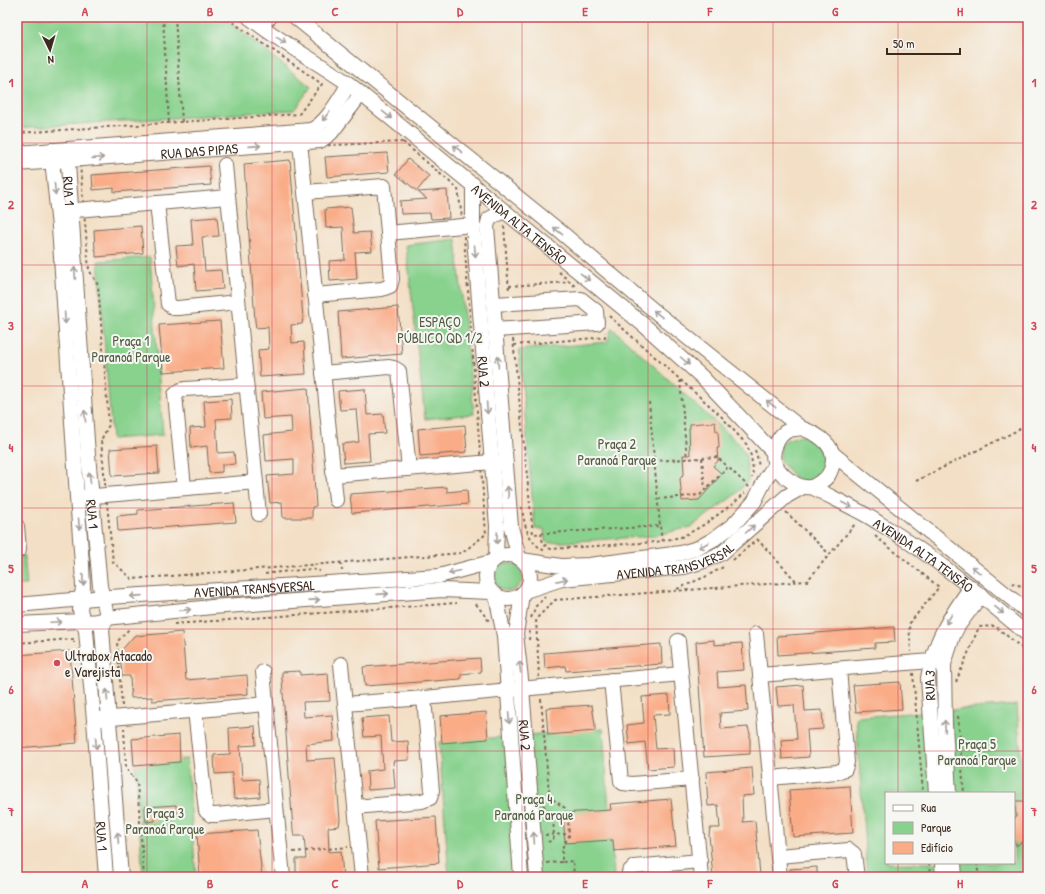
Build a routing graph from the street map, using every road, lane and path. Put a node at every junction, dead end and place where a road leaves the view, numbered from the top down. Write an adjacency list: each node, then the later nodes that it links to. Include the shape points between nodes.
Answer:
1 (163, 17): 10 (path)
2 (175, 17): 9 (path)
3 (225, 17): 9 (path, via 322,84 299,114)
4 (249, 17): 5 (street, via 260,21); 7 (street, AVENIDA ALTA TENSÃO, one-way to 7, via 269,33)
5 (270, 17)
6 (295, 17): 44 (street, AVENIDA ALTA TENSÃO, one-way to 6)
7 (349, 84): 8 (street, AVENIDA ALTA TENSÃO); 14 (street, RUA DAS PIPAS, one-way to 14, via 326,117 311,130)
8 (361, 94): 14 (street, RUA DAS PIPAS, one-way to 8, via 320,141 331,133); 18 (street, AVENIDA ALTA TENSÃO, one-way to 18)
9 (182, 122): 10 (path)
10 (169, 123): 11 (path)
11 (17, 133)
12 (302, 152): 19 (street)
13 (17, 153): 15 (street, RUA DAS PIPAS)
14 (67, 155): 15 (street, RUA DAS PIPAS); 22 (street, RUA 1)
15 (52, 156): 16 (street, RUA DAS PIPAS); 24 (street, RUA 1, one-way to 24)
16 (17, 164)
17 (225, 165): 20 (street)
18 (472, 184): 23 (street, AVENIDA ALTA TENSÃO); 25 (street, RUA 2)
19 (306, 192): 27 (street, via 384,186); 32 (street)
20 (228, 197): 21 (street); 34 (street)
21 (157, 203): 22 (street); 34 (street, via 168,304 178,308)
22 (78, 210): 24 (street); 25 (path, via 80,164 263,148 403,142 458,190); 63 (street, RUA 1, one-way to 22, via 83,392); 63 (path, via 89,270 98,285 109,417 109,425 101,440)
23 (504, 210): 35 (street, RUA 2, via 489,219 487,224); 48 (street, AVENIDA ALTA TENSÃO, one-way to 48, via 645,326 702,377)
24 (57, 211): 64 (street, RUA 1, one-way to 64)
25 (468, 225): 27 (street); 51 (street, RUA 2, one-way to 51); 51 (path)
26 (509, 228): 30 (path, via 504,223)
27 (388, 233): 32 (street, via 392,279 390,286 382,289)
28 (554, 268): 29 (path)
29 (570, 282): 30 (path); 31 (path)
30 (509, 286): 33 (path)
31 (582, 292)
32 (316, 295): 39 (street)
33 (509, 295)
34 (238, 302): 41 (street)
35 (494, 304): 37 (street, RUA 2); 37 (street, via 581,299 596,310 597,323)
36 (604, 312): 40 (path)
37 (495, 330): 52 (street, RUA 2, one-way to 37)
38 (513, 337): 75 (path, via 533,534)
39 (323, 373): 55 (street, via 389,367 399,371); 56 (street)
40 (680, 379): 49 (path); 59 (path, via 720,415 747,445 753,470)
41 (246, 385): 58 (street); 61 (street, via 185,389 176,395)
42 (649, 402): 50 (path)
43 (1028, 425): 57 (path)
44 (801, 428): 46 (street, via 815,433 829,446); 48 (street, via 790,430 778,438)
45 (754, 449): 54 (path)
46 (832, 454): 60 (street, via 834,461 830,475); 98 (street, AVENIDA ALTA TENSĀO, one-way to 46)
47 (702, 458): 49 (path); 53 (path, via 717,457); 62 (path)
48 (774, 458): 60 (street, via 786,478); 81 (street, AVENIDA TRANSVERSAL, one-way to 81, via 754,502 733,525 698,548 681,553 589,565 561,566)
49 (687, 459): 50 (path)
50 (654, 461): 65 (path)
51 (487, 462): 52 (street); 55 (street); 63 (path, via 486,534 462,553 132,579 113,562); 82 (street, RUA 2, one-way to 82, via 497,526)
52 (506, 465): 81 (street, RUA 2, one-way to 52, via 511,527)
53 (728, 467): 59 (path); 62 (path)
54 (759, 468)
55 (408, 469): 56 (street)
56 (333, 475): 66 (street)
57 (916, 481)
58 (256, 482): 61 (street); 69 (street)
59 (749, 487): 77 (path, via 734,503 705,524 681,537)
60 (808, 487): 89 (street, AVENIDA ALTA TENSĀO, one-way to 89, via 878,522); 90 (street, AVENIDA TRANSVERSAL, one-way to 60, via 562,579 684,567 704,561 722,553 787,496)
61 (184, 488): 63 (street)
62 (705, 490): 65 (path, via 700,495)
63 (99, 495): 64 (street); 93 (street, RUA 1, via 100,586)
64 (76, 498): 94 (street, RUA 1, one-way to 94, via 83,588)
65 (658, 499): 73 (path)
66 (336, 500)
67 (519, 505): 79 (path, via 531,540)
68 (787, 507): 80 (path, via 784,510)
69 (259, 514)
70 (852, 518): 71 (path)
71 (858, 522)
72 (17, 526): 78 (street)
73 (660, 526): 75 (path); 77 (path)
74 (490, 532): 76 (path)
75 (542, 533): 77 (path, via 542,542 551,549)
76 (489, 537)
77 (662, 541)
78 (17, 550)
79 (548, 553)
80 (829, 554)
81 (520, 559): 82 (street, AVENIDA TRANSVERSAL, via 507,555); 90 (street, via 526,565 530,578)
82 (494, 560): 92 (street, via 486,574 488,586); 93 (street, AVENIDA TRANSVERSAL, one-way to 93, via 439,576)
83 (732, 561): 87 (path, via 757,538)
84 (726, 565): 88 (path)
85 (325, 572): 86 (path, via 311,569)
86 (264, 575)
87 (797, 582)
88 (674, 591)
89 (976, 591): 108 (street, AVENIDA ALTA TENSĀO, one-way to 108); 114 (street, RUA 3, one-way to 114, via 947,622); 134 (street, RUA 3, one-way to 89, via 944,664 948,647)
90 (523, 592): 92 (street, AVENIDA TRANSVERSAL, via 509,599); 122 (street, RUA 2, one-way to 90, via 516,634)
91 (551, 593): 101 (path, via 536,606)
92 (494, 594): 99 (street, AVENIDA TRANSVERSAL, one-way to 92, via 442,590); 123 (street, RUA 2, via 504,636)
93 (104, 598): 94 (street, AVENIDA TRANSVERSAL); 99 (street, RUA 1)
94 (80, 601): 97 (street, AVENIDA TRANSVERSAL); 100 (street, RUA 1)
95 (475, 602): 104 (path)
96 (460, 603): 103 (path)
97 (17, 605)
98 (1028, 612)
99 (106, 618): 100 (street, AVENIDA TRANSVERSAL, via 92,622); 129 (street, RUA 1, one-way to 99, via 102,630)
100 (82, 621): 102 (street, AVENIDA TRANSVERSAL, one-way to 100); 130 (street, RUA 1, via 86,631)
101 (530, 622)
102 (17, 624)
103 (167, 624)
104 (492, 626)
105 (130, 627): 129 (path, via 117,642)
106 (530, 627): 112 (path)
107 (756, 634): 119 (street)
108 (1028, 635)
109 (74, 639): 111 (path)
110 (678, 641): 118 (street)
111 (17, 643)
112 (529, 643)
113 (1028, 653): 121 (path, via 995,626 979,627)
114 (931, 661): 116 (street); 133 (street, RUA 3, via 928,685)
115 (341, 664): 126 (street)
116 (839, 669): 119 (street); 131 (street, via 847,762 845,769 837,772)
117 (263, 672): 125 (street)
118 (681, 674): 120 (street); 132 (street)
119 (760, 675): 131 (street)
120 (611, 680): 122 (street); 132 (street, via 623,783)
121 (955, 685)
122 (522, 688): 123 (street); 164 (street, RUA 2, one-way to 122)
123 (507, 690): 124 (street); 163 (street, RUA 2, one-way to 163)
124 (424, 698): 126 (street); 137 (street, via 432,791 430,798 422,801)
125 (266, 704): 127 (street); 138 (street)
126 (345, 704): 137 (street)
127 (195, 710): 129 (street); 138 (street, via 206,811 211,815)
128 (958, 716): 135 (path)
129 (116, 718): 130 (street); 159 (street, RUA 1, one-way to 129); 160 (path, via 126,768 137,782)
130 (94, 720): 158 (street, RUA 1, one-way to 158)
131 (770, 778): 151 (street)
132 (692, 779): 152 (street)
133 (936, 792)
134 (949, 792)
135 (964, 792)
136 (542, 799): 140 (path, via 543,806)
137 (355, 807): 147 (street)
138 (276, 809): 149 (street)
139 (568, 817): 140 (path)
140 (553, 818): 141 (path, via 542,819); 145 (path)
141 (543, 824)
142 (543, 830): 144 (path)
143 (569, 834): 145 (path)
144 (544, 835): 145 (path); 146 (path)
145 (554, 835): 146 (path, via 552,841)
146 (544, 842): 148 (path)
147 (359, 846): 149 (path); 162 (street)
148 (545, 849)
149 (280, 853): 161 (street)
150 (546, 856): 153 (path, via 546,863)
151 (778, 856): 167 (street); 168 (street, via 848,850 854,854)
152 (700, 861): 165 (street, via 634,867); 166 (street)
153 (562, 862)
154 (929, 864): 169 (path)
155 (942, 864): 170 (street)
156 (954, 864): 171 (street)
157 (977, 864): 172 (path)
158 (106, 877)
159 (121, 877)
160 (144, 877)
161 (283, 877)
162 (362, 877)
163 (521, 877)
164 (537, 877)
165 (628, 877)
166 (701, 877)
167 (780, 877)
168 (857, 877)
169 (930, 877)
170 (943, 877)
171 (955, 877)
172 (975, 877)

